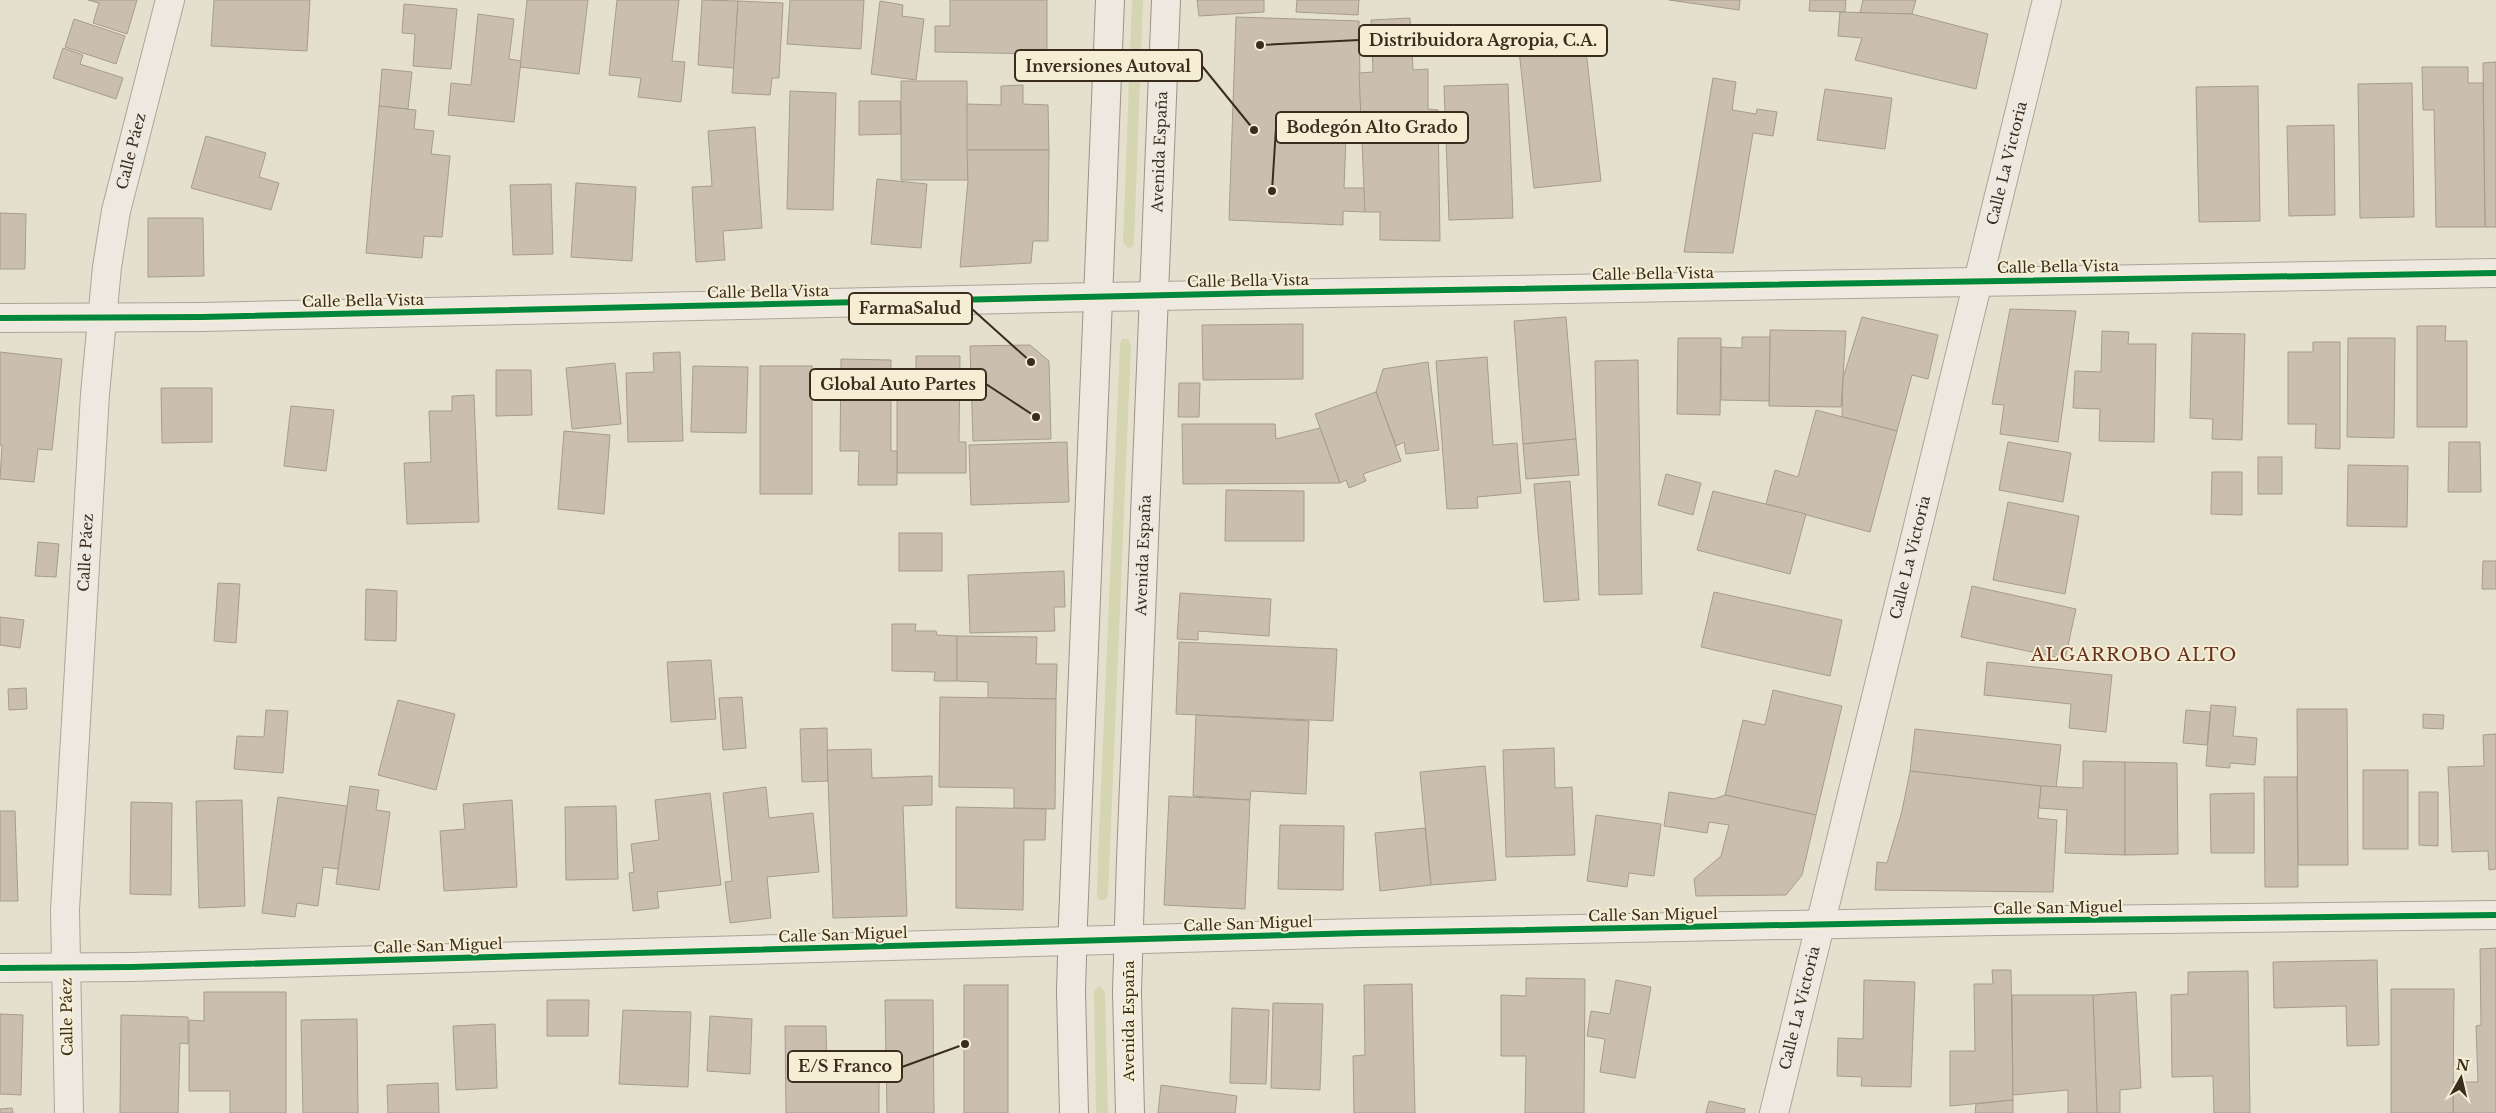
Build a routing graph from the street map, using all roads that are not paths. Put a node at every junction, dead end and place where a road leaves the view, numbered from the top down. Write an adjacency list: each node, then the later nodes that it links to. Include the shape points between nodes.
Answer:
1 (170, 0): 9 (street, Calle Páez, via 116,211)
2 (1110, 0): 8 (street)
3 (1166, 0): 7 (street, Avenida España)
4 (2047, 0): 6 (street, Calle La Victoria)
5 (2496, 273): 6 (street, Calle Bella Vista)
6 (1976, 280): 7 (street, Calle Bella Vista); 12 (street, Calle La Victoria)
7 (1155, 296): 8 (street, Calle Bella Vista); 13 (street, Avenida España)
8 (1099, 297): 9 (street, Calle Bella Vista); 14 (street)
9 (102, 317): 10 (street, Calle Bella Vista); 16 (street, Calle Páez, via 94,394 68,841)
10 (0, 318)
11 (2496, 916): 12 (street, Calle San Miguel)
12 (1821, 924): 13 (street, Calle San Miguel); 20 (street, Calle La Victoria)
13 (1129, 940): 14 (street, Calle San Miguel); 19 (street, Avenida España)
14 (1073, 941): 16 (street, Calle San Miguel); 18 (street)
15 (0, 968): 16 (street, Calle San Miguel)
16 (66, 968): 17 (street, Calle Páez)
17 (69, 1113)
18 (1074, 1113)
19 (1130, 1113)
20 (1774, 1113)

